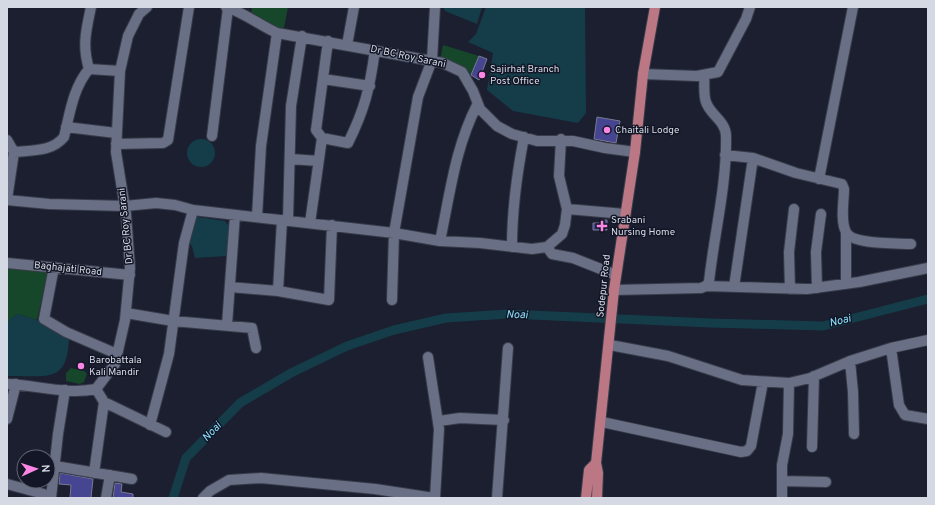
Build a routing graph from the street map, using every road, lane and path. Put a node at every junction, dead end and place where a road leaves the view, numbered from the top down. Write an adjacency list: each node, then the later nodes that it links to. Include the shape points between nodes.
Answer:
1 (91, 7): 17 (street, via 84,42)
2 (147, 7): 18 (street, Dr BC Roy Sarani, via 139,14 128,36)
3 (189, 7): 31 (street, via 168,140 162,143)
4 (227, 7): 10 (street, Dr BC Roy Sarani); 26 (street)
5 (354, 7): 14 (street)
6 (435, 7): 16 (street)
7 (655, 7): 19 (main road, Sodepur Road)
8 (750, 7): 20 (street, via 746,20 718,72)
9 (853, 7): 38 (street)
10 (246, 11): 11 (street, Dr BC Roy Sarani, via 259,25)
11 (277, 33): 12 (street, Dr BC Roy Sarani); 47 (street, via 262,146)
12 (302, 36): 13 (street, Dr BC Roy Sarani); 36 (street, via 291,106)
13 (328, 41): 14 (street, Dr BC Roy Sarani); 21 (street)
14 (347, 44): 15 (street, Dr BC Roy Sarani)
15 (375, 50): 16 (street, Dr BC Roy Sarani); 22 (street)
16 (432, 60): 23 (street, Dr BC Roy Sarani, via 462,72 473,91); 51 (street, via 418,98)
17 (89, 69): 18 (street); 24 (street, via 76,89)
18 (120, 72): 25 (street, Dr BC Roy Sarani)
19 (643, 74): 20 (street); 33 (main road, Sodepur Road)
20 (704, 75): 34 (street, via 706,104 725,127)
21 (323, 79): 22 (street); 28 (street, via 316,130)
22 (370, 86): 28 (street, via 362,115 348,143)
23 (477, 105): 27 (street, Dr BC Roy Sarani, via 497,126); 53 (street, via 466,128 455,163)
24 (66, 127): 25 (street); 32 (street, via 64,137 51,148)
25 (116, 133): 31 (street, Dr BC Roy Sarani)
26 (212, 136)
27 (524, 137): 29 (street, Dr BC Roy Sarani, via 537,141); 55 (street, via 515,198)
28 (322, 138): 37 (street)
29 (561, 139): 33 (street, Dr BC Roy Sarani); 41 (street, via 559,176)
30 (7, 140): 32 (street)
31 (116, 144): 40 (street, Dr BC Roy Sarani)
32 (14, 152): 39 (street)
33 (635, 152): 45 (main road, Sodepur Road)
34 (725, 155): 35 (street); 63 (street, via 709,282)
35 (753, 158): 38 (street); 65 (street)
36 (291, 159): 37 (street); 48 (street)
37 (318, 161): 49 (street)
38 (819, 179): 52 (street, via 844,186)
39 (7, 199): 40 (street, via 49,204)
40 (125, 206): 43 (street, via 156,203); 60 (street, Dr BC Roy Sarani)
41 (567, 209): 45 (street); 56 (street, via 562,234)
42 (794, 209): 67 (street, via 789,252)
43 (193, 210): 44 (street); 72 (street, via 184,243)
44 (235, 214): 47 (street); 64 (street)
45 (625, 214): 61 (main road, Sodepur Road)
46 (821, 214): 66 (street, via 816,252)
47 (257, 217): 48 (street)
48 (285, 220): 49 (street); 69 (street)
49 (310, 223): 50 (street)
50 (332, 226): 51 (street); 69 (street, via 329,300)
51 (394, 233): 53 (street); 70 (street)
52 (846, 233): 54 (street, via 862,241); 62 (street)
53 (440, 241): 55 (street)
54 (911, 244)
55 (512, 246): 56 (street, via 532,249)
56 (547, 247): 61 (street, via 552,254 573,258)
57 (7, 263): 58 (street, Baghajati Road)
58 (54, 267): 60 (street, Baghajati Road); 79 (street, via 44,319 66,332)
59 (928, 268): 62 (street)
60 (130, 275): 71 (street, Dr BC Roy Sarani)
61 (616, 275): 68 (main road, Sodepur Road)
62 (846, 284): 66 (street)
63 (706, 286): 65 (street); 68 (street)
64 (230, 287): 69 (street); 73 (street)
65 (734, 287): 67 (street)
66 (817, 288): 67 (street)
67 (790, 289)
68 (614, 290): 75 (main road, Sodepur Road)
69 (278, 291)
70 (392, 300)
71 (126, 312): 72 (street); 79 (street, Dr BC Roy Sarani)
72 (173, 321): 73 (street); 94 (street, via 169,354)
73 (227, 325): 76 (street, via 252,328)
74 (928, 340): 78 (street)
75 (610, 341): 83 (street, via 668,356 742,380); 93 (main road, Sodepur Road)
76 (256, 348)
77 (508, 348): 91 (street)
78 (891, 348): 81 (street); 90 (street, via 899,406 905,415)
79 (117, 354): 86 (street, Dr BC Roy Sarani, via 115,364)
80 (428, 357): 92 (street)
81 (850, 361): 82 (street); 96 (street)
82 (814, 376): 85 (street); 97 (street)
83 (763, 382): 85 (street); 93 (street, via 751,446 747,451 741,452)
84 (12, 384): 87 (street); 89 (street)
85 (789, 384): 104 (street, via 788,434 782,465)
86 (96, 389): 87 (street); 88 (street)
87 (65, 390): 98 (street)
88 (104, 402): 94 (street); 101 (street)
89 (7, 419)
90 (928, 419)
91 (504, 420): 92 (street, via 467,418); 111 (street)
92 (438, 421): 110 (street, via 439,448)
93 (602, 422): 99 (main road, Sodepur Road)
94 (150, 425): 95 (street)
95 (166, 432)
96 (854, 434)
97 (812, 447)
98 (56, 455)
99 (596, 463): 112 (main road, via 589,470); 113 (main road, Sodepur Road)
100 (56, 466): 101 (street)
101 (94, 473): 102 (street)
102 (110, 475): 103 (street); 108 (street)
103 (132, 479)
104 (782, 482): 105 (street); 114 (street)
105 (826, 482)
106 (7, 484): 107 (street)
107 (51, 497)
108 (106, 498)
109 (203, 498): 110 (street, via 229,480 261,478 375,489)
110 (435, 498)
111 (498, 498)
112 (586, 498)
113 (597, 498)
114 (782, 498)

